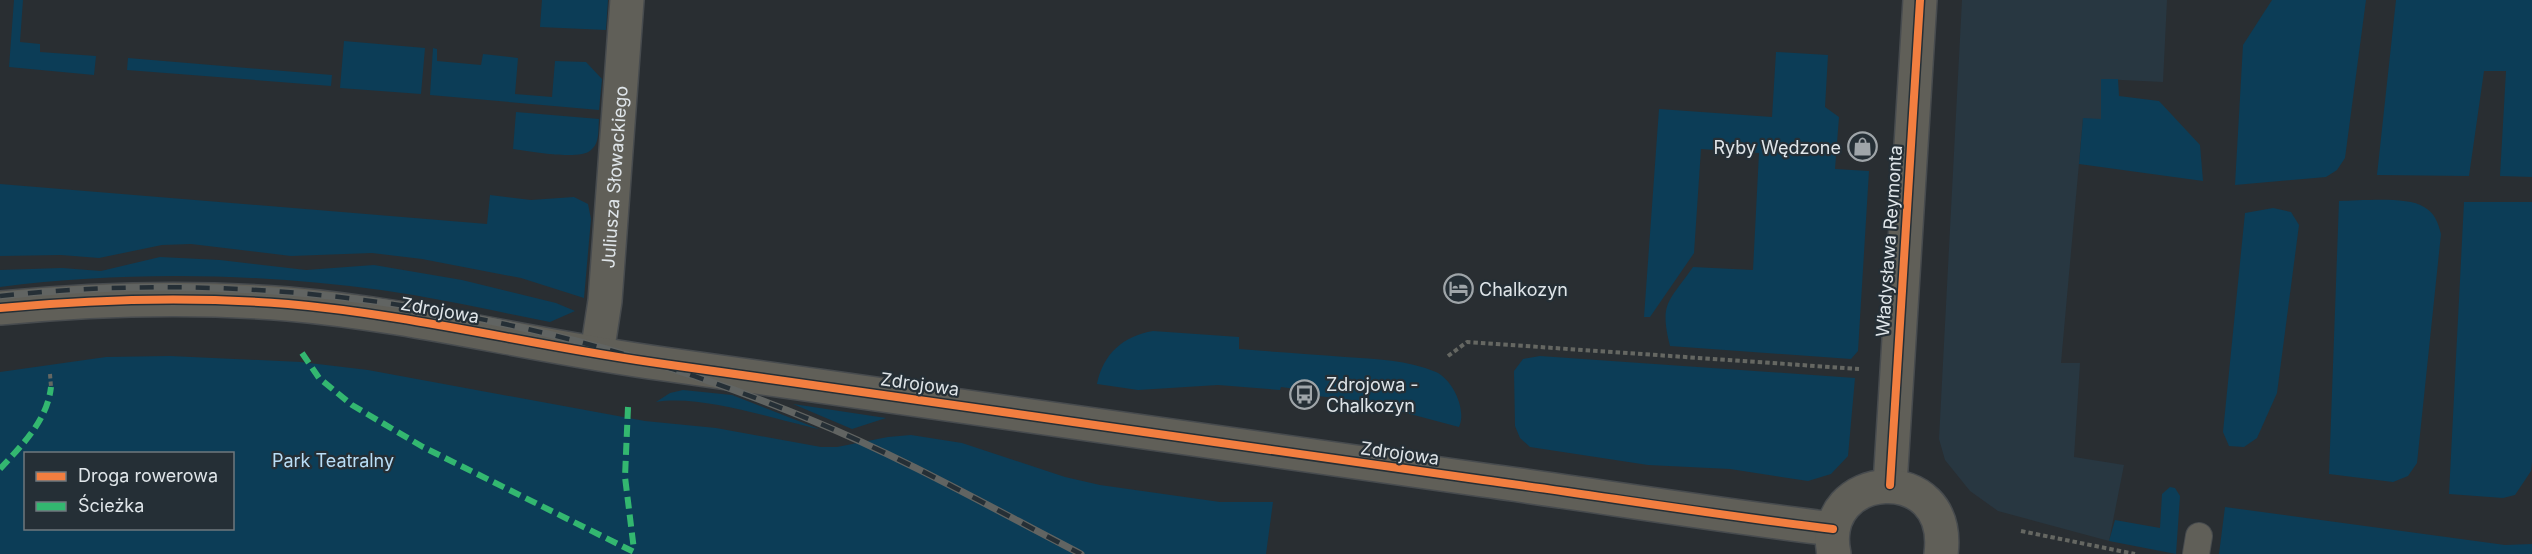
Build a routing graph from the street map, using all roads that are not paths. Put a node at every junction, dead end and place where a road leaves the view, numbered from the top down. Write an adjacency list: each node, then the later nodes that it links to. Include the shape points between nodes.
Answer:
1 (627, 0): 4 (street, Juliusza Słowackiego, via 605,301)
2 (1920, 0): 5 (street, Władysława Reymonta)
3 (0, 308): 4 (street, Zdrojowa, via 170,298 292,304 387,316)
4 (597, 353): 6 (street, Zdrojowa)
5 (1890, 485): 6 (street, via 1874,486 1848,502 1838,514); 7 (street, via 1920,495 1932,507 1940,521)
6 (1834, 542)
7 (1942, 554)

